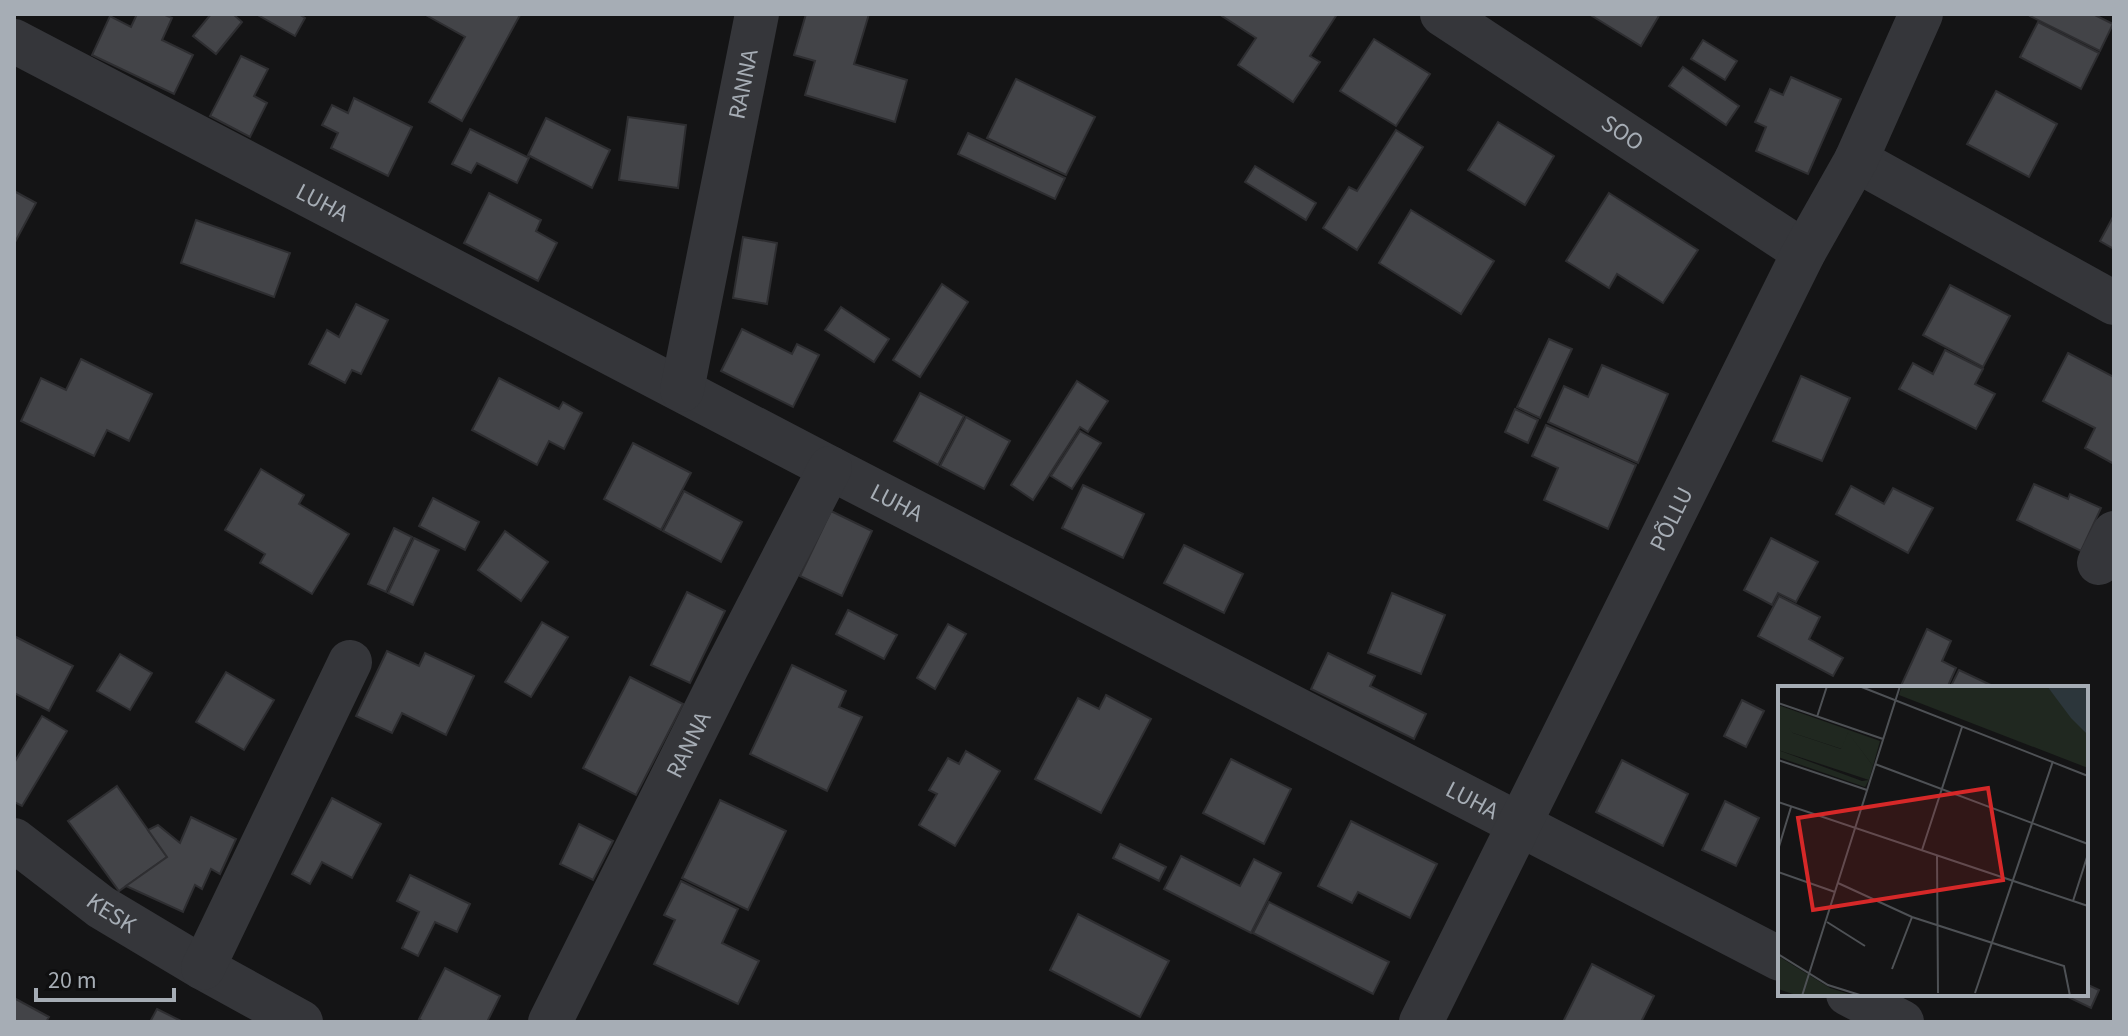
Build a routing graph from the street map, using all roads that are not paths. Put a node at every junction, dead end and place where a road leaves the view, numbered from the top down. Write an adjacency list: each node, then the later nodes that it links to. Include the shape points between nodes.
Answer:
1 (757, 14): 8 (street, RANNA)
2 (1442, 14): 6 (street, SOO)
3 (1921, 14): 5 (street, PÕLLU)
4 (14, 41): 8 (street, LUHA)
5 (1856, 160): 6 (street, PÕLLU); 7 (street)
6 (1804, 252): 11 (street, PÕLLU)
7 (2114, 303)
8 (682, 390): 9 (street, LUHA)
9 (830, 468): 11 (street, LUHA); 17 (street, RANNA)
10 (350, 662): 14 (street)
11 (1520, 824): 13 (street, LUHA); 18 (street, PÕLLU)
12 (14, 840): 14 (street, KESK, via 101,907)
13 (1778, 958)
14 (203, 968): 16 (street, KESK)
15 (1852, 996): 19 (street)
16 (301, 1022)
17 (550, 1022)
18 (1421, 1022)
19 (1902, 1022)

